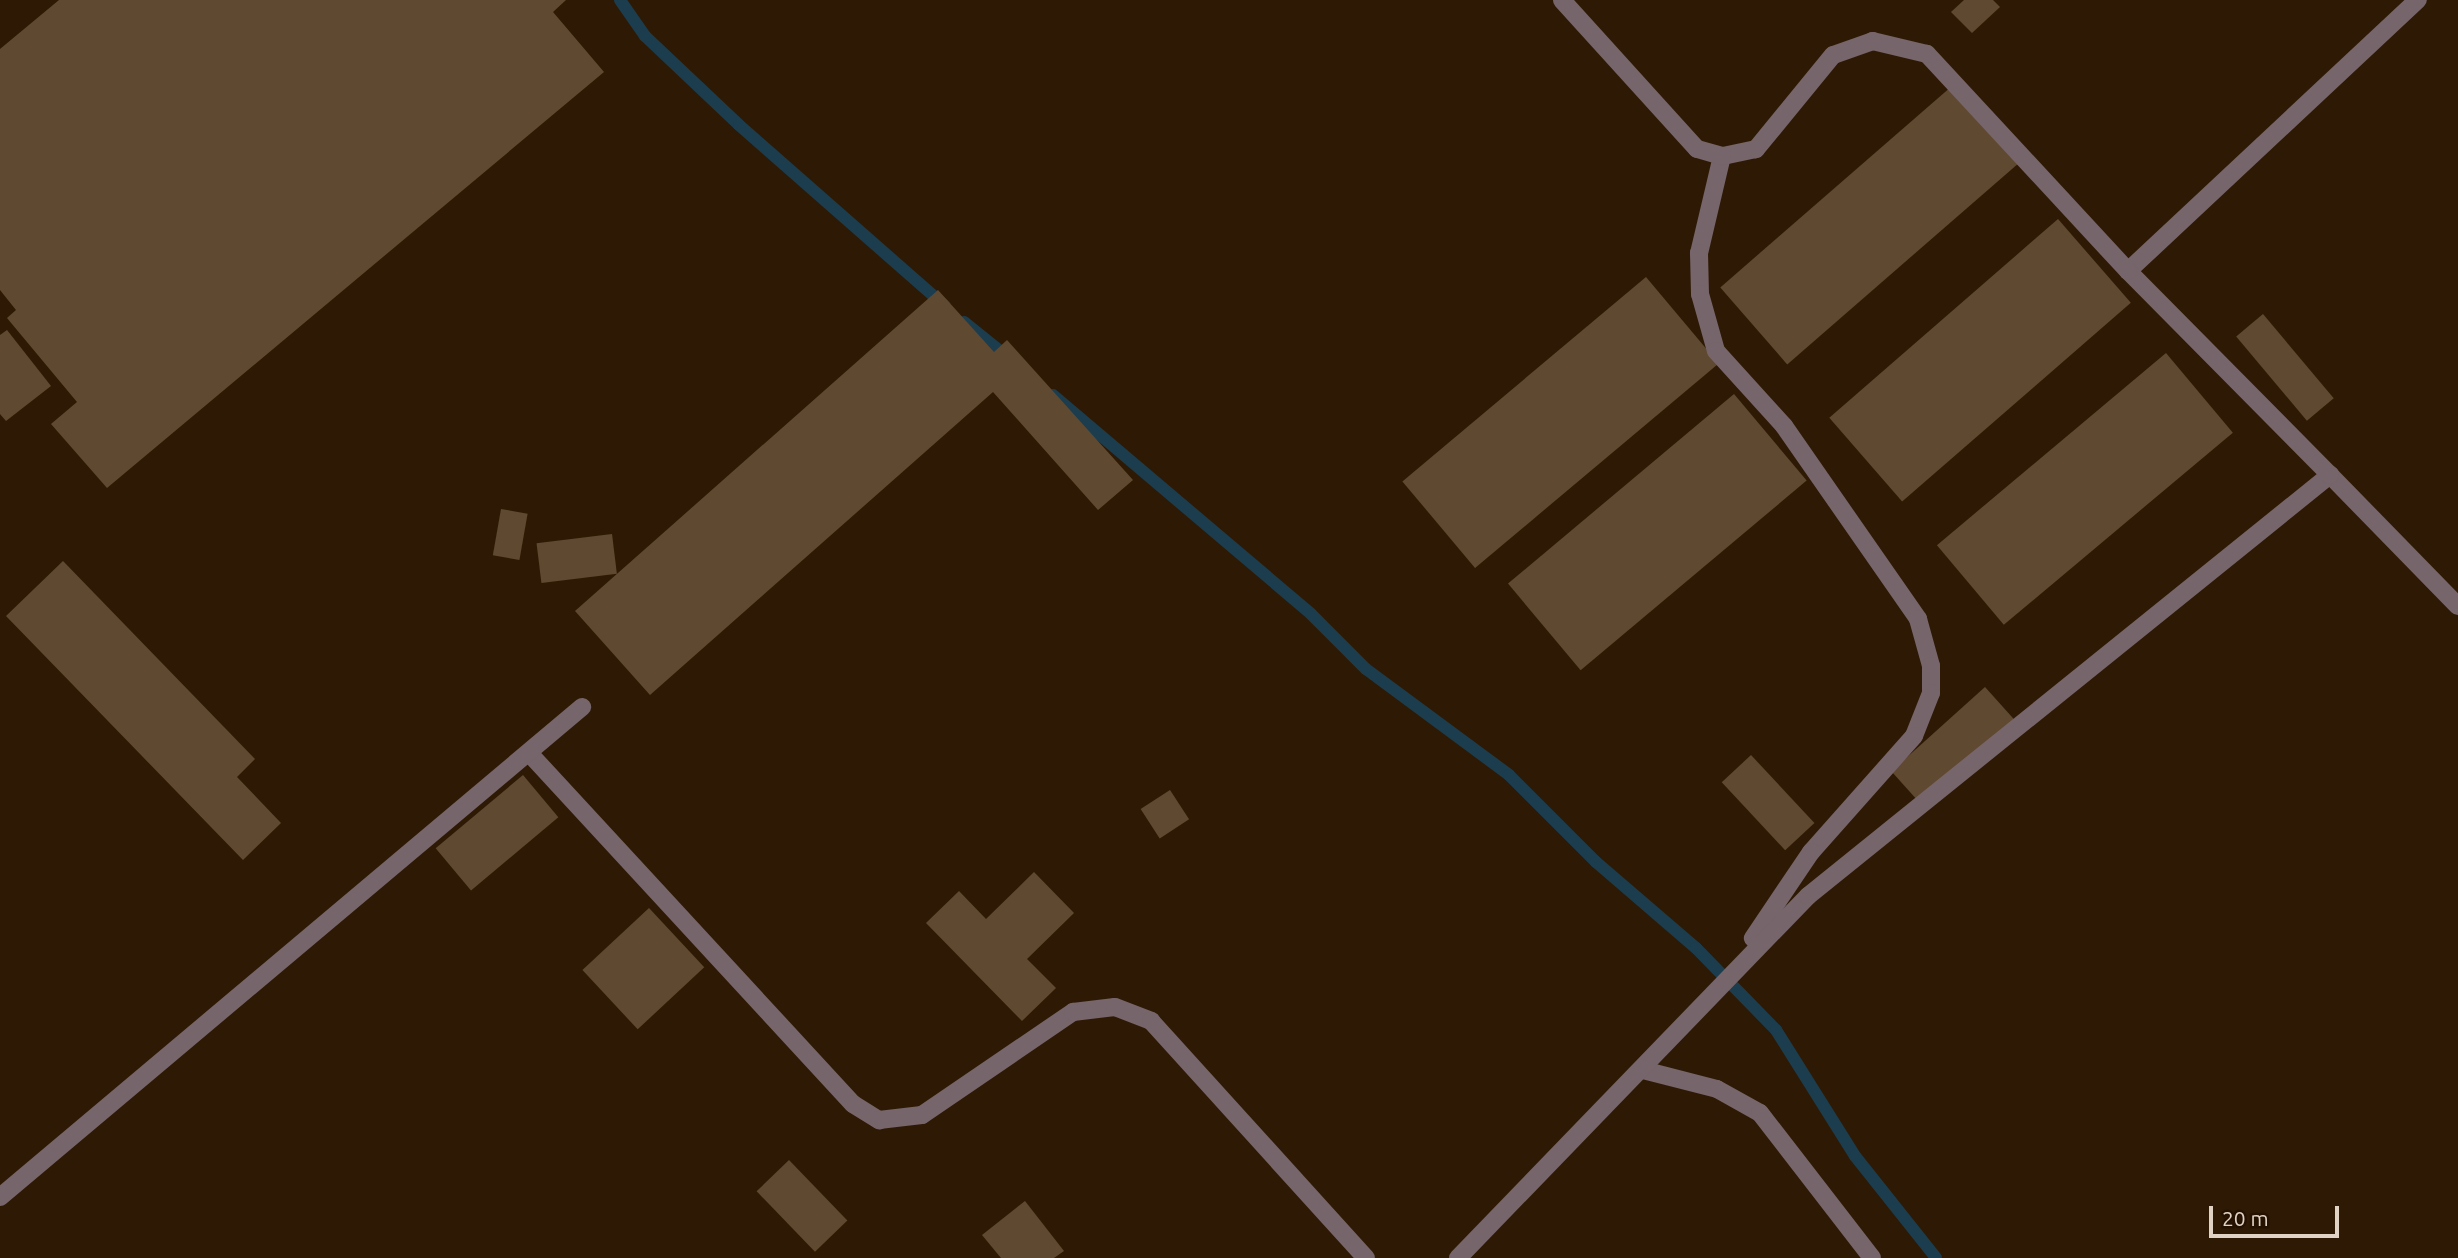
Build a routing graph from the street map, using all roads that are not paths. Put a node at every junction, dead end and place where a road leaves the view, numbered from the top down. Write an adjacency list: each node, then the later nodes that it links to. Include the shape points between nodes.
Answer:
1 (1562, 0): 3 (street, via 1697,149)
2 (2418, 0): 4 (street)
3 (1722, 156): 4 (street, via 1756,149 1833,55 1873,41 1927,54); 9 (street, via 1699,253 1700,294 1717,351 1784,426 1919,619 1931,694 1914,736 1811,852 1793,887)
4 (2128, 271): 5 (street)
5 (2330, 475): 6 (street); 9 (street, via 1808,896)
6 (2458, 606)
7 (582, 707): 8 (street)
8 (530, 754): 11 (street); 12 (street, via 853,1104 879,1120 922,1115 1073,1012 1115,1007 1151,1021)
9 (1698, 1011): 10 (street)
10 (1643, 1070): 13 (street); 14 (street, via 1717,1089 1760,1113)
11 (0, 1197)
12 (1366, 1258)
13 (1458, 1258)
14 (1872, 1258)

